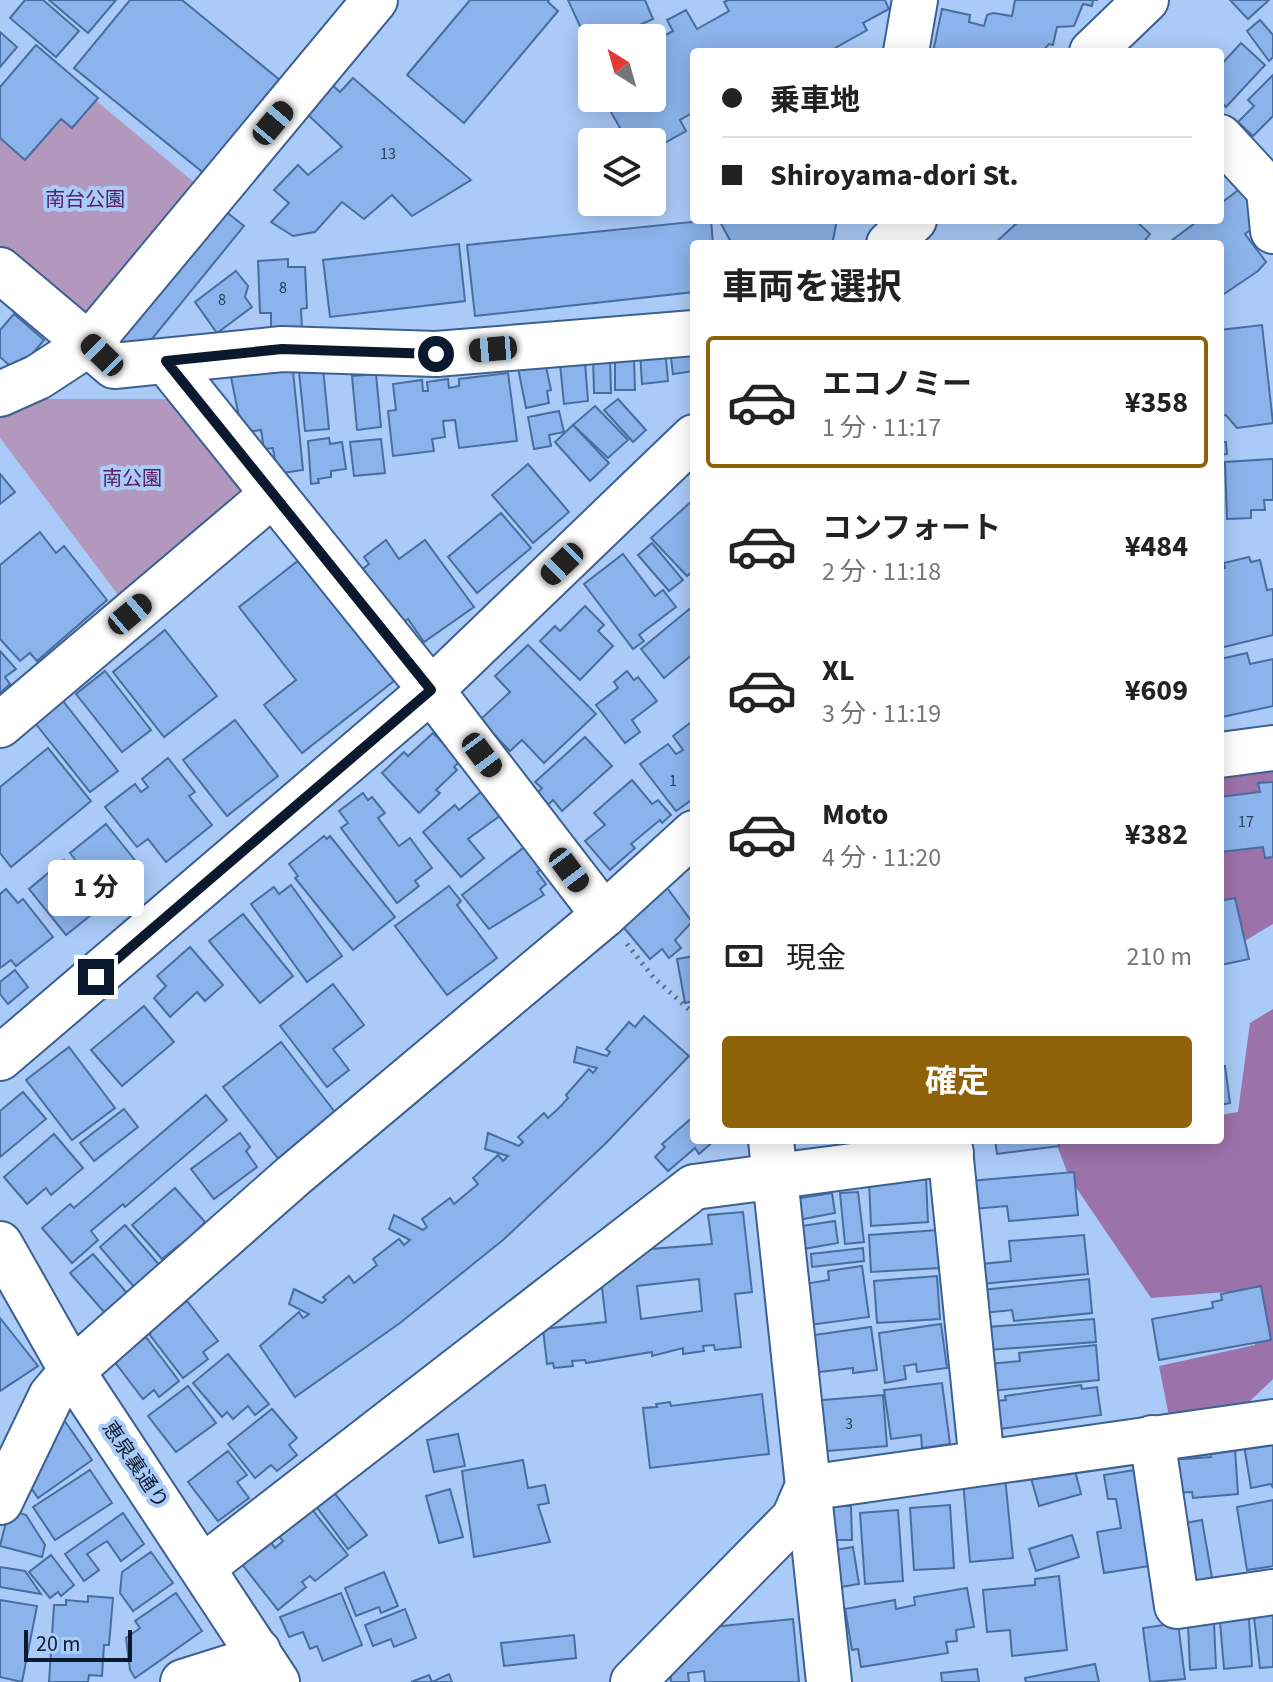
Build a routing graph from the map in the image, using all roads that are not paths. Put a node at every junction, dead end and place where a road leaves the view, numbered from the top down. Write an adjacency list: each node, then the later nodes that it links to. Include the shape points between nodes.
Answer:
1 (375, 0): 10 (street)
2 (915, 0): 3 (street)
3 (907, 48)
4 (1224, 142): 5 (street)
5 (1272, 203)
6 (910, 224): 7 (street)
7 (893, 240)
8 (0, 270): 10 (street)
9 (690, 333): 11 (street, via 436,354 282,349)
10 (90, 343): 11 (street, via 114,366); 12 (street)
11 (166, 361): 14 (street)
12 (0, 394)
13 (690, 441): 15 (street)
14 (273, 494): 15 (street); 16 (street)
15 (431, 690): 20 (street); 21 (street)
16 (0, 725)
17 (1273, 748): 18 (street)
18 (1224, 754)
19 (690, 837): 20 (street)
20 (604, 915): 25 (street, via 293,1176)
21 (0, 1058)
22 (950, 1147): 23 (street); 28 (street)
23 (773, 1158): 29 (street); 31 (street, via 694,1187)
24 (0, 1244): 25 (street, 恵泉裏通り)
25 (72, 1371): 30 (street, via 51,1396); 31 (street, 恵泉裏通り)
26 (1273, 1422): 27 (street)
27 (1152, 1438): 28 (street); 32 (street, via 1177,1606)
28 (982, 1463): 29 (street)
29 (807, 1488): 35 (street, via 794,1518); 36 (street)
30 (0, 1502)
31 (203, 1567): 33 (street, 恵泉裏通り)
32 (1273, 1592)
33 (268, 1666): 34 (street, via 237,1665)
34 (183, 1682)
35 (633, 1682)
36 (829, 1682)

